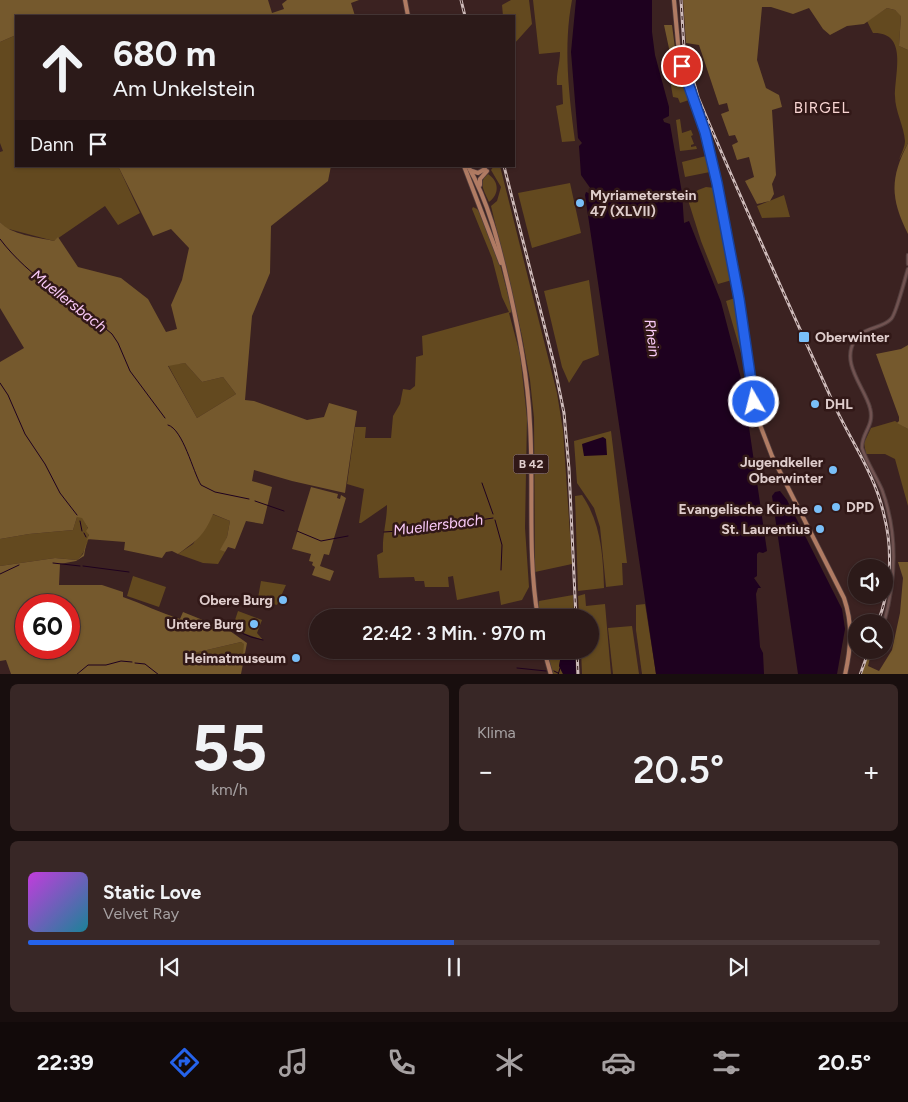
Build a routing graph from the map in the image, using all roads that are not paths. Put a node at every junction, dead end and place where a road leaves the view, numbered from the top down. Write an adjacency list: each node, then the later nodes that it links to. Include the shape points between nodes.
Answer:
1 (405, 0): 3 (main road)
2 (674, 0): 12 (main road, via 682,66 712,163 736,284 757,417 772,456 842,591)
3 (408, 15)
4 (464, 167): 10 (main road)
5 (469, 168): 6 (main road, B 42); 6 (main road, via 478,174 486,170 480,179)
6 (480, 187): 10 (main road, B 42, via 492,218)
7 (908, 255): 8 (street)
8 (908, 264)
9 (908, 269): 13 (street, via 893,318 865,331 852,347 852,370 872,416 862,448 885,501 894,546 892,586)
10 (504, 270): 11 (main road, B 42, via 527,388 531,560)
11 (537, 609)
12 (849, 614)
13 (886, 614)
14 (848, 655): 17 (main road)
15 (547, 659): 16 (main road)
16 (551, 674)
17 (845, 674)

